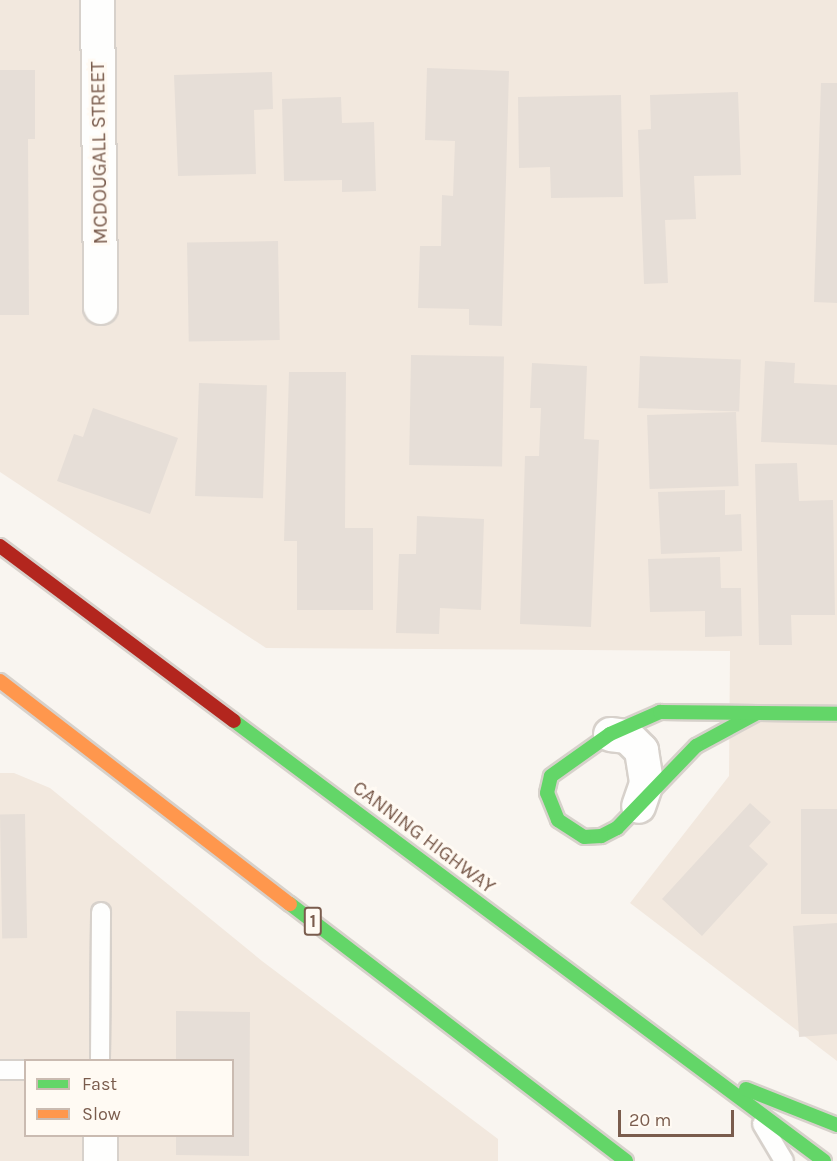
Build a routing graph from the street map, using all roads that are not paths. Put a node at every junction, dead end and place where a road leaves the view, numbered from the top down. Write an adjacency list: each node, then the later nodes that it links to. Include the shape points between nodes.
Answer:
1 (97, 0): 2 (street, MCDOUGALL STREET)
2 (100, 307)
3 (0, 546): 13 (main road, CANNING HIGHWAY)
4 (0, 681): 18 (main road, 1)
5 (758, 713): 6 (main road); 7 (main road, via 660,712); 8 (main road, via 696,746)
6 (837, 714)
7 (610, 734): 8 (street, via 627,736 641,750 646,783); 8 (main road, via 551,776 547,793 558,819 584,837 601,836 617,828)
8 (638, 806)
9 (101, 912): 10 (lane)
10 (100, 1059)
11 (0, 1070): 12 (lane)
12 (24, 1070)
13 (709, 1074): 14 (main road, CANNING HIGHWAY); 15 (main road)
14 (750, 1105): 19 (lane); 20 (main road, CANNING HIGHWAY)
15 (837, 1125)
16 (100, 1137): 17 (street)
17 (100, 1161)
18 (626, 1161)
19 (784, 1161)
20 (824, 1161)

